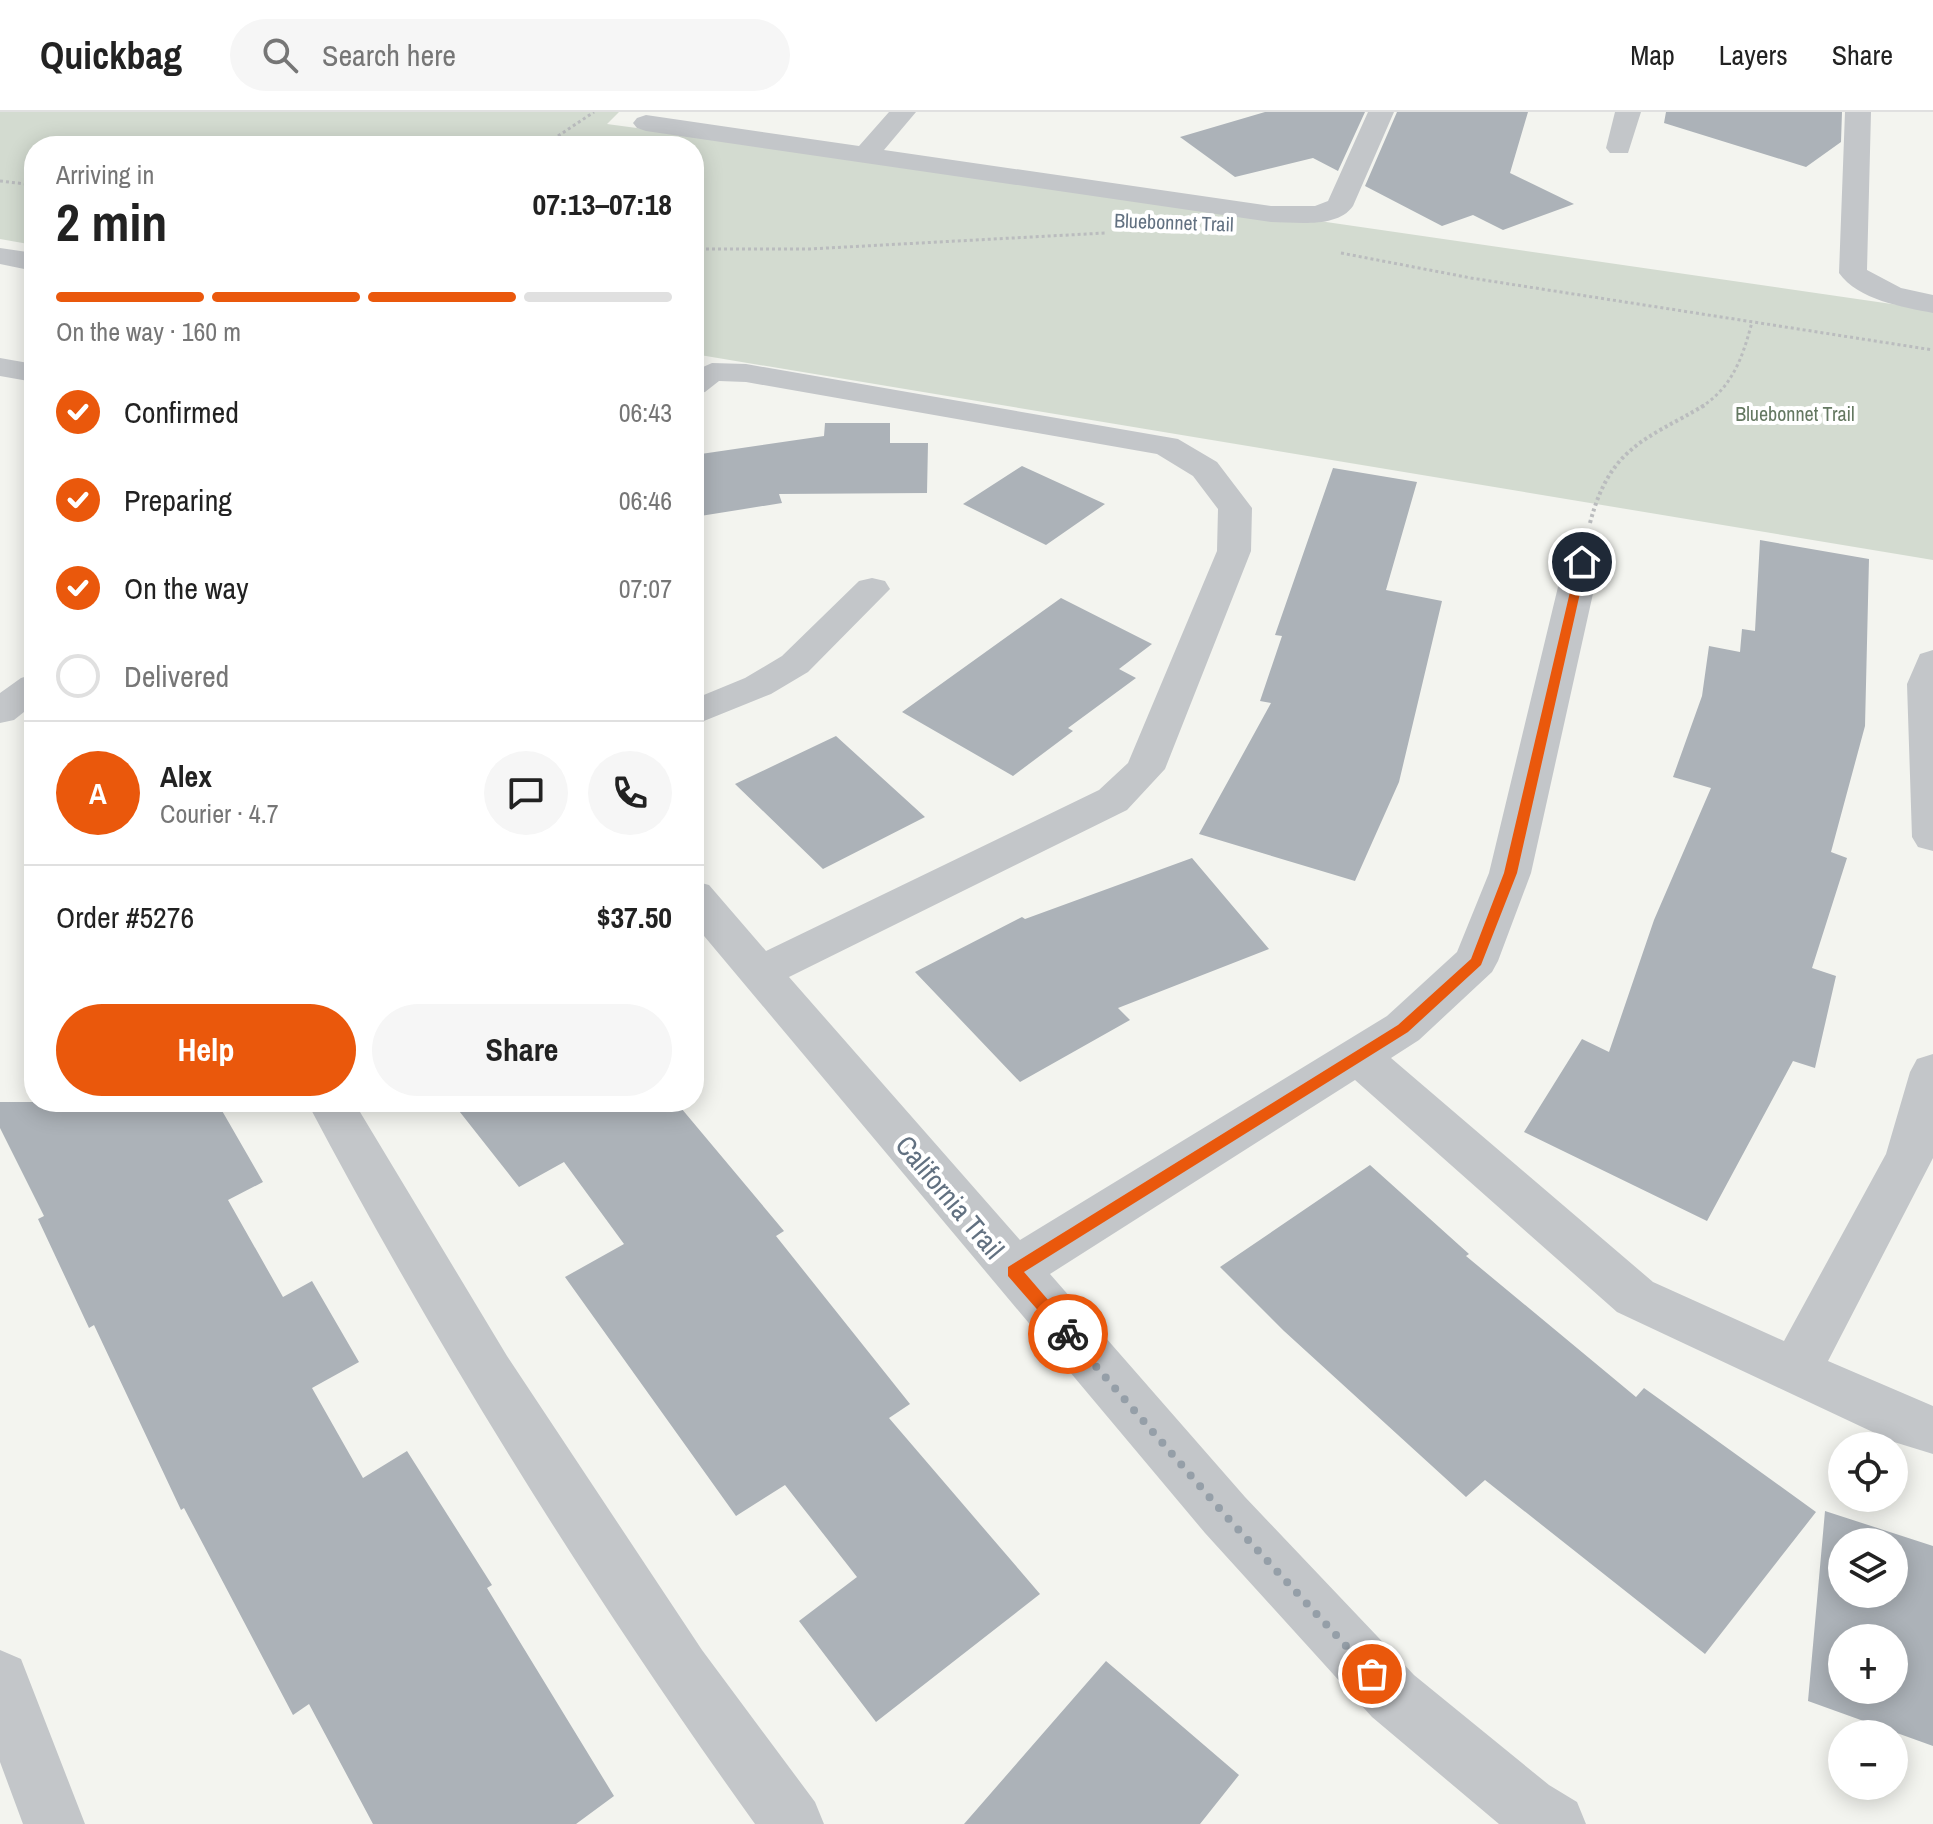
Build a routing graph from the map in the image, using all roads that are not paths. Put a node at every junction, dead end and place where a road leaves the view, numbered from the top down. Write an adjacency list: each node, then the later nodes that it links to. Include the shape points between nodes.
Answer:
1 (903, 112): 7 (street)
2 (1381, 112): 7 (street, via 1339,206 1319,214 1271,214)
3 (1628, 112): 6 (street)
4 (1858, 112): 10 (street, via 1853,273 1873,288)
5 (644, 124): 7 (street)
6 (1619, 148)
7 (866, 154)
8 (0, 256): 9 (street)
9 (24, 260)
10 (1933, 304)
11 (0, 367): 12 (street)
12 (24, 371)
13 (704, 378): 20 (street, via 712,372 746,373 1167,446 1205,469 1235,508 1234,551 1145,769 1134,780 1113,800)
14 (1582, 562): 21 (street, via 1510,873 1476,961 1403,1028)
15 (872, 589): 17 (street, via 795,664)
16 (1933, 662): 18 (street, via 1926,684)
17 (704, 709)
18 (1933, 837)
19 (704, 908): 20 (street, California Trail)
20 (759, 973): 24 (street, California Trail)
21 (1358, 1056): 24 (street); 25 (street, via 1635,1297)
22 (1933, 1072): 25 (street, via 1910,1156)
23 (336, 1112): 29 (street, via 488,1372 681,1671)
24 (1013, 1271): 30 (street, California Trail, via 1225,1515 1393,1696 1527,1807)
25 (1795, 1371): 26 (street)
26 (1933, 1430)
27 (0, 1680): 28 (street)
28 (54, 1824)
29 (793, 1824)
30 (1555, 1824)

